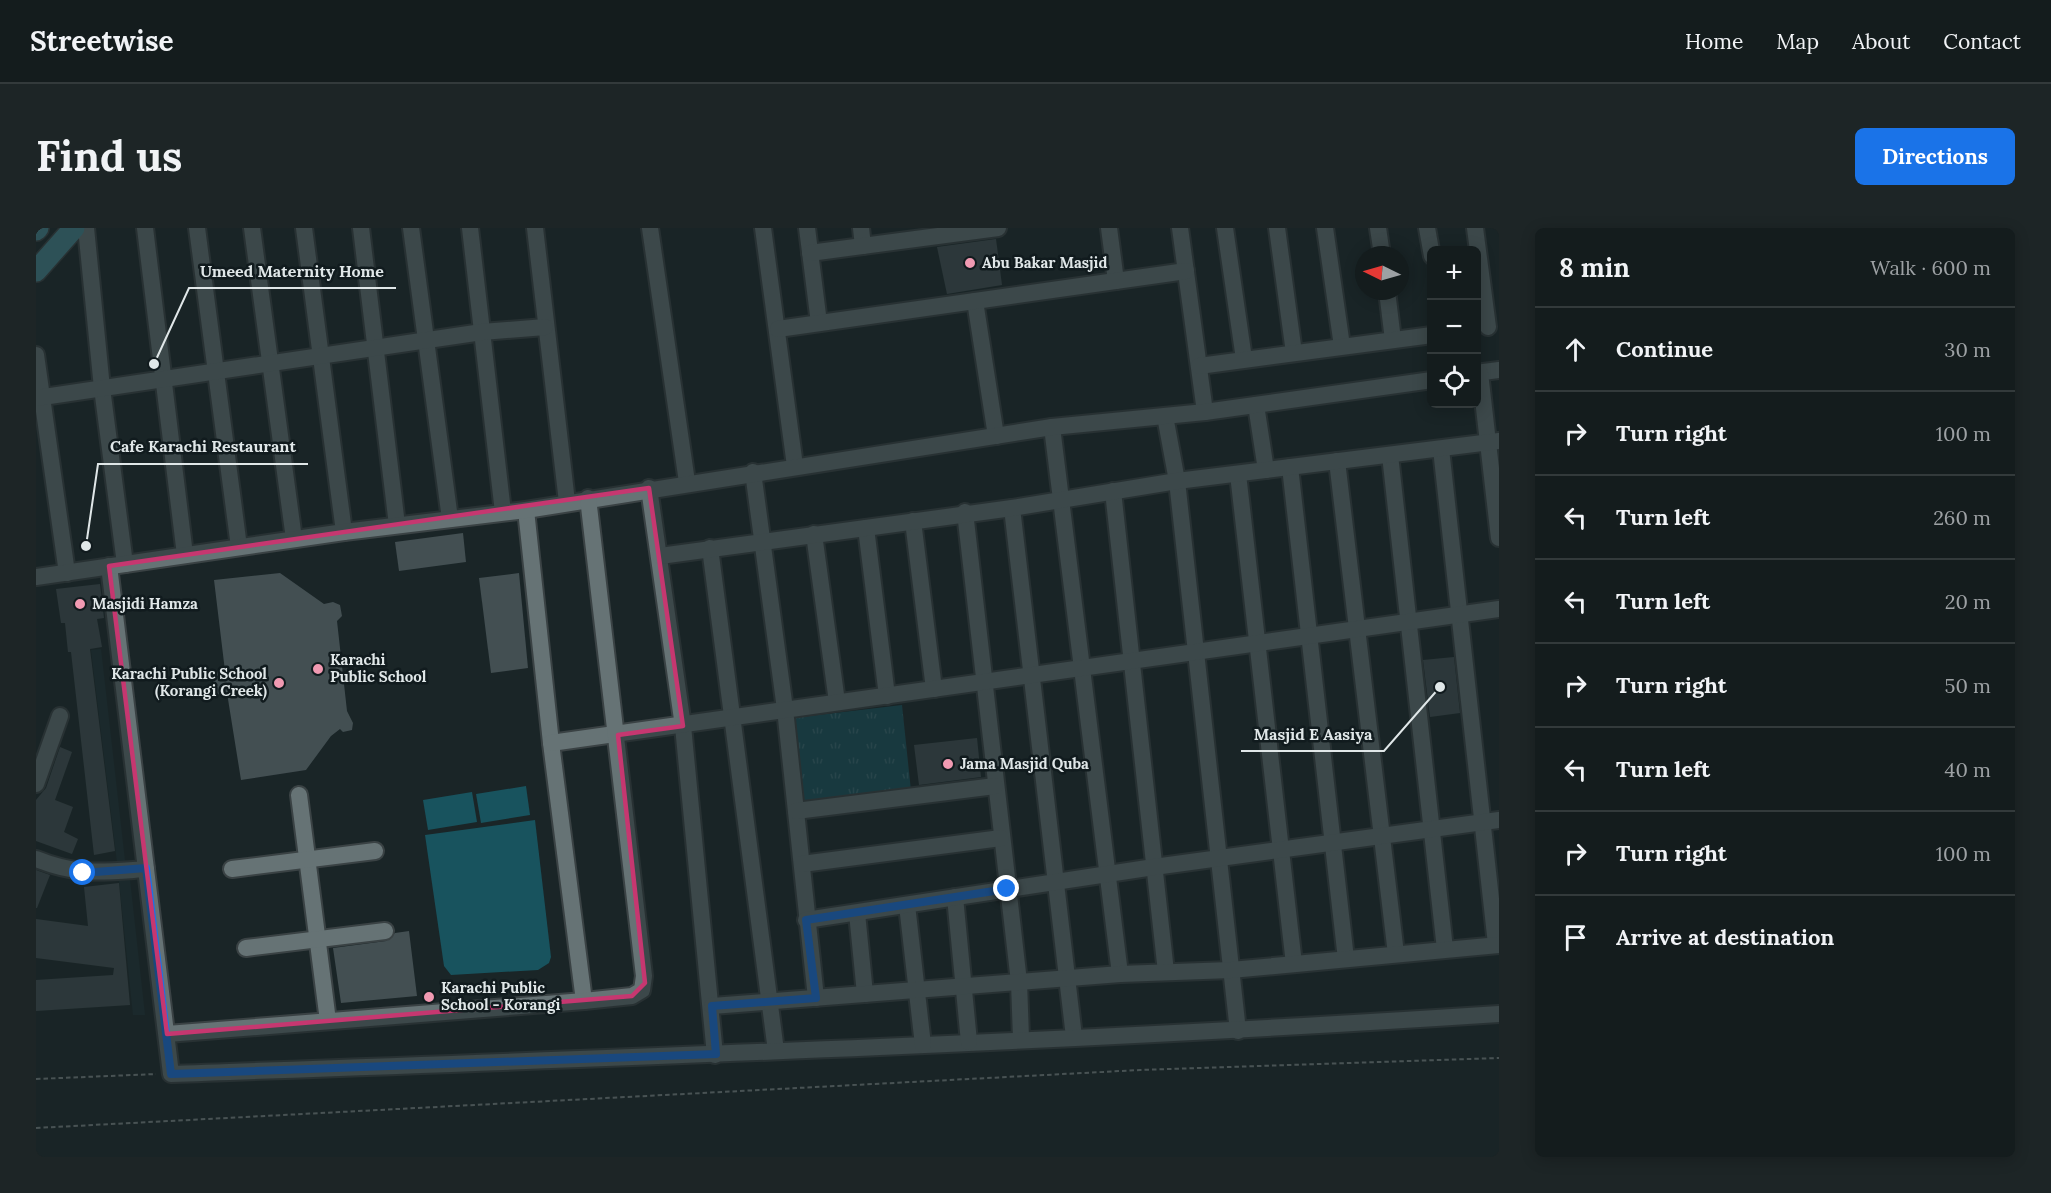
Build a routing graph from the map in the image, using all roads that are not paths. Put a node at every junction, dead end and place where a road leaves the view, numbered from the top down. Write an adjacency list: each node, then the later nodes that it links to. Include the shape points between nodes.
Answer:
1 (74, 228): 29 (main road)
2 (86, 228): 56 (street)
3 (145, 228): 53 (street)
4 (197, 228): 51 (street)
5 (252, 228): 48 (street)
6 (304, 228): 46 (street)
7 (361, 228): 43 (street)
8 (411, 228): 41 (street)
9 (470, 228): 38 (street)
10 (535, 228): 35 (street)
11 (650, 228): 73 (street)
12 (763, 228): 37 (street)
13 (807, 228): 28 (street)
14 (861, 228): 25 (street)
15 (998, 228): 24 (street)
16 (1109, 228): 31 (street)
17 (1180, 228): 30 (street)
18 (1225, 228): 47 (street)
19 (1277, 228): 44 (street)
20 (1325, 228): 42 (street)
21 (1378, 228): 26 (street)
22 (1427, 228): 27 (street)
23 (1475, 228): 36 (street)
24 (914, 234): 25 (street)
25 (863, 246): 28 (street)
26 (1381, 246)
27 (1430, 246)
28 (810, 253): 34 (street)
29 (36, 271)
30 (1185, 271): 31 (street); 49 (street)
31 (1116, 281): 33 (street)
32 (1388, 300): 40 (street)
33 (975, 301): 34 (street); 62 (street)
34 (819, 323): 37 (street)
35 (545, 327): 38 (street); 78 (street)
36 (1488, 327)
37 (778, 329): 67 (street)
38 (482, 332): 41 (street); 81 (street)
39 (1427, 335): 40 (street)
40 (1393, 340): 42 (street)
41 (426, 341): 43 (street); 83 (street)
42 (1342, 346): 44 (street)
43 (375, 348): 46 (street); 85 (street)
44 (1294, 353): 47 (street)
45 (36, 355): 57 (street)
46 (319, 356): 48 (street); 87 (street)
47 (1244, 359): 49 (street)
48 (270, 363): 51 (street); 90 (street)
49 (1199, 366): 59 (street)
50 (1499, 370): 52 (street)
51 (215, 371): 53 (street); 92 (street)
52 (1481, 373)
53 (162, 379): 56 (street); 94 (street)
54 (1427, 381): 58 (street)
55 (1481, 387): 63 (street)
56 (102, 388): 57 (street); 96 (street)
57 (39, 398): 97 (street)
58 (1256, 405): 59 (street); 69 (street)
59 (1205, 412): 60 (street)
60 (1165, 416): 61 (street); 72 (street)
61 (1052, 427): 62 (street); 77 (street)
62 (996, 436): 67 (street)
63 (1493, 441): 64 (street); 89 (street)
64 (1441, 449): 65 (street); 100 (street)
65 (1390, 455): 66 (street); 101 (street)
66 (1337, 462): 68 (street); 102 (street)
67 (795, 466): 70 (street)
68 (1290, 467): 69 (street); 103 (street)
69 (1266, 470): 71 (street)
70 (753, 472): 73 (street); 91 (street)
71 (1238, 474): 72 (street); 104 (street)
72 (1177, 481): 75 (street); 105 (street)
73 (687, 482): 74 (street)
74 (649, 488): 76 (street); 95 (street)
75 (1113, 492): 77 (street); 106 (street)
76 (588, 498): 78 (street); 117 (street)
77 (1063, 500): 79 (street); 107 (street)
78 (567, 502): 80 (street)
79 (1012, 508): 82 (street); 108 (street)
80 (526, 510): 81 (street); 118 (street)
81 (503, 512): 83 (street)
82 (965, 512): 84 (street); 109 (street)
83 (450, 519): 85 (street)
84 (914, 521): 86 (street); 110 (street)
85 (398, 525): 87 (street)
86 (866, 528): 88 (street); 111 (street)
87 (344, 532): 90 (street)
88 (814, 534): 91 (street); 112 (street)
89 (1499, 538)
90 (294, 539): 92 (street)
91 (763, 542): 93 (street); 113 (street)
92 (239, 547): 94 (street)
93 (710, 548): 95 (street); 115 (street)
94 (185, 555): 96 (street)
95 (660, 556): 116 (street)
96 (117, 565): 97 (street); 136 (street)
97 (67, 573): 98 (street)
98 (36, 577)
99 (1499, 609): 100 (street)
100 (1458, 615): 101 (street); 124 (street)
101 (1409, 621): 102 (street); 125 (street)
102 (1358, 627): 103 (street); 126 (street)
103 (1310, 636): 104 (street); 128 (street)
104 (1258, 644): 105 (street); 129 (street)
105 (1195, 652): 106 (street); 132 (street)
106 (1130, 661): 107 (street); 135 (street)
107 (1082, 668): 108 (street); 138 (street)
108 (1032, 675): 109 (street); 139 (street)
109 (984, 682): 110 (street); 120 (street)
110 (934, 689): 111 (street)
111 (887, 696): 112 (street)
112 (837, 702): 113 (street)
113 (785, 710): 115 (street); 122 (street)
114 (60, 716): 119 (street)
115 (732, 718): 116 (street); 163 (street)
116 (683, 726): 117 (street); 164 (street)
117 (618, 735): 118 (street); 162 (street, via 645,982 642,990 632,996)
118 (551, 743): 162 (street)
119 (36, 784)
120 (995, 786): 122 (street); 127 (street)
121 (299, 795): 131 (street)
122 (796, 811): 134 (street)
123 (1499, 820): 124 (street)
124 (1482, 822): 125 (street); 147 (street)
125 (1432, 829): 126 (street); 149 (street)
126 (1383, 836): 128 (street); 150 (street)
127 (1001, 838): 134 (street); 140 (street)
128 (1333, 843): 129 (street); 151 (street)
129 (1282, 849): 132 (street); 152 (street)
130 (375, 851): 131 (street)
131 (307, 858): 137 (street); 146 (street)
132 (1220, 858): 135 (street); 153 (street)
133 (36, 859): 136 (street, via 83,873)
134 (802, 864): 144 (street)
135 (1154, 867): 138 (street); 154 (street)
136 (146, 868): 168 (street)
137 (232, 869)
138 (1107, 874): 139 (street); 155 (street)
139 (1056, 882): 140 (street); 156 (street)
140 (1007, 889): 141 (street); 157 (street)
141 (955, 897): 142 (street); 158 (street)
142 (907, 905): 143 (street); 159 (street)
143 (857, 913): 144 (street); 160 (street)
144 (806, 920): 161 (street)
145 (384, 931): 146 (street)
146 (317, 939): 148 (street); 166 (street)
147 (1497, 944): 149 (street)
148 (246, 948)
149 (1446, 950): 150 (street)
150 (1396, 954): 151 (street)
151 (1346, 959): 152 (street)
152 (1294, 964): 153 (street)
153 (1231, 970): 154 (street); 167 (street)
154 (1166, 972): 155 (street)
155 (1120, 974): 156 (street)
156 (1067, 978): 157 (street); 169 (street)
157 (1019, 982): 158 (street); 170 (street)
158 (964, 986): 159 (street); 171 (street)
159 (916, 990): 160 (street); 172 (street)
160 (866, 994): 161 (street)
161 (816, 998): 163 (street)
162 (584, 1001): 166 (street)
163 (769, 1001): 164 (street); 173 (street)
164 (712, 1006): 174 (street)
165 (1499, 1014): 167 (street)
166 (328, 1021): 168 (street)
167 (1238, 1031): 169 (street)
168 (167, 1034): 174 (street, via 171,1074)
169 (1074, 1037): 170 (street)
170 (1021, 1038): 171 (street)
171 (969, 1042): 172 (street)
172 (923, 1045): 173 (street)
173 (776, 1051): 174 (street)
174 (716, 1054)

